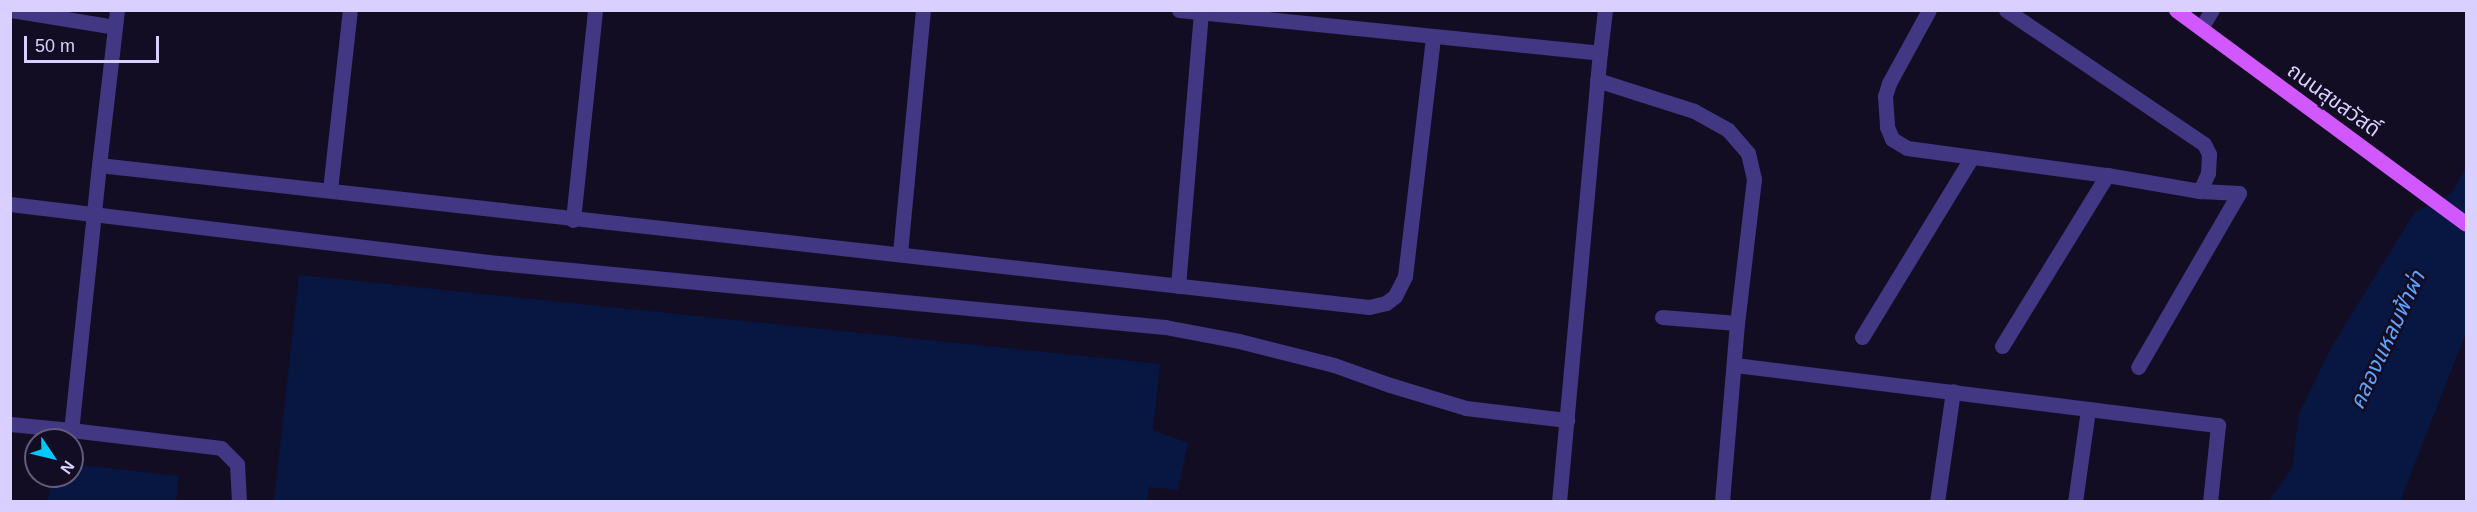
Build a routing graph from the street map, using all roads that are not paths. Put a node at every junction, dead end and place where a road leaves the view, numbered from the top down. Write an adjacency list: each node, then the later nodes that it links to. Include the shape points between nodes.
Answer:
1 (10, 10): 13 (street)
2 (117, 10): 13 (street)
3 (350, 10): 21 (street)
4 (595, 10): 25 (street)
5 (923, 10): 27 (street)
6 (1179, 10): 11 (street)
7 (1929, 10): 18 (street, via 1889,83 1887,127 1892,139 1907,148)
8 (2006, 10): 22 (street, via 2204,144 2209,154 2208,172)
9 (2176, 10): 14 (main road, ถนนสุขสวัสดิ์)
10 (2212, 10): 14 (street)
11 (1201, 13): 15 (street); 28 (street)
12 (1608, 14): 16 (street)
13 (115, 27): 19 (street)
14 (2201, 28): 26 (main road, ถนนสุขสวัสดิ์)
15 (1433, 38): 16 (street); 28 (street, via 1405,276 1395,296 1369,307)
16 (1600, 53): 17 (street)
17 (1597, 80): 30 (street, via 1694,111 1728,130 1748,153 1754,179); 37 (street)
18 (1972, 157): 20 (street); 31 (street)
19 (99, 165): 21 (street); 24 (street)
20 (2107, 175): 22 (street); 32 (street)
21 (330, 190): 25 (street)
22 (2200, 191): 34 (street, via 2239,193)
23 (10, 204): 24 (street)
24 (92, 214): 37 (street, via 488,262 1164,327 1334,364 1466,408); 40 (street)
25 (573, 220): 27 (street)
26 (2466, 224)
27 (900, 253): 28 (street)
28 (1178, 286)
29 (1662, 318): 30 (street)
30 (1737, 323): 33 (street)
31 (1862, 337)
32 (2002, 346)
33 (1735, 365): 35 (street); 44 (street)
34 (2138, 367)
35 (1953, 391): 36 (street); 45 (street)
36 (2088, 409): 46 (street); 47 (street, via 2218,424)
37 (1567, 420): 43 (street)
38 (10, 424): 39 (street)
39 (51, 428)
40 (71, 428)
41 (84, 432): 42 (street, via 221,448 237,464)
42 (238, 501)
43 (1559, 501)
44 (1722, 501)
45 (1937, 501)
46 (2075, 501)
47 (2210, 501)

